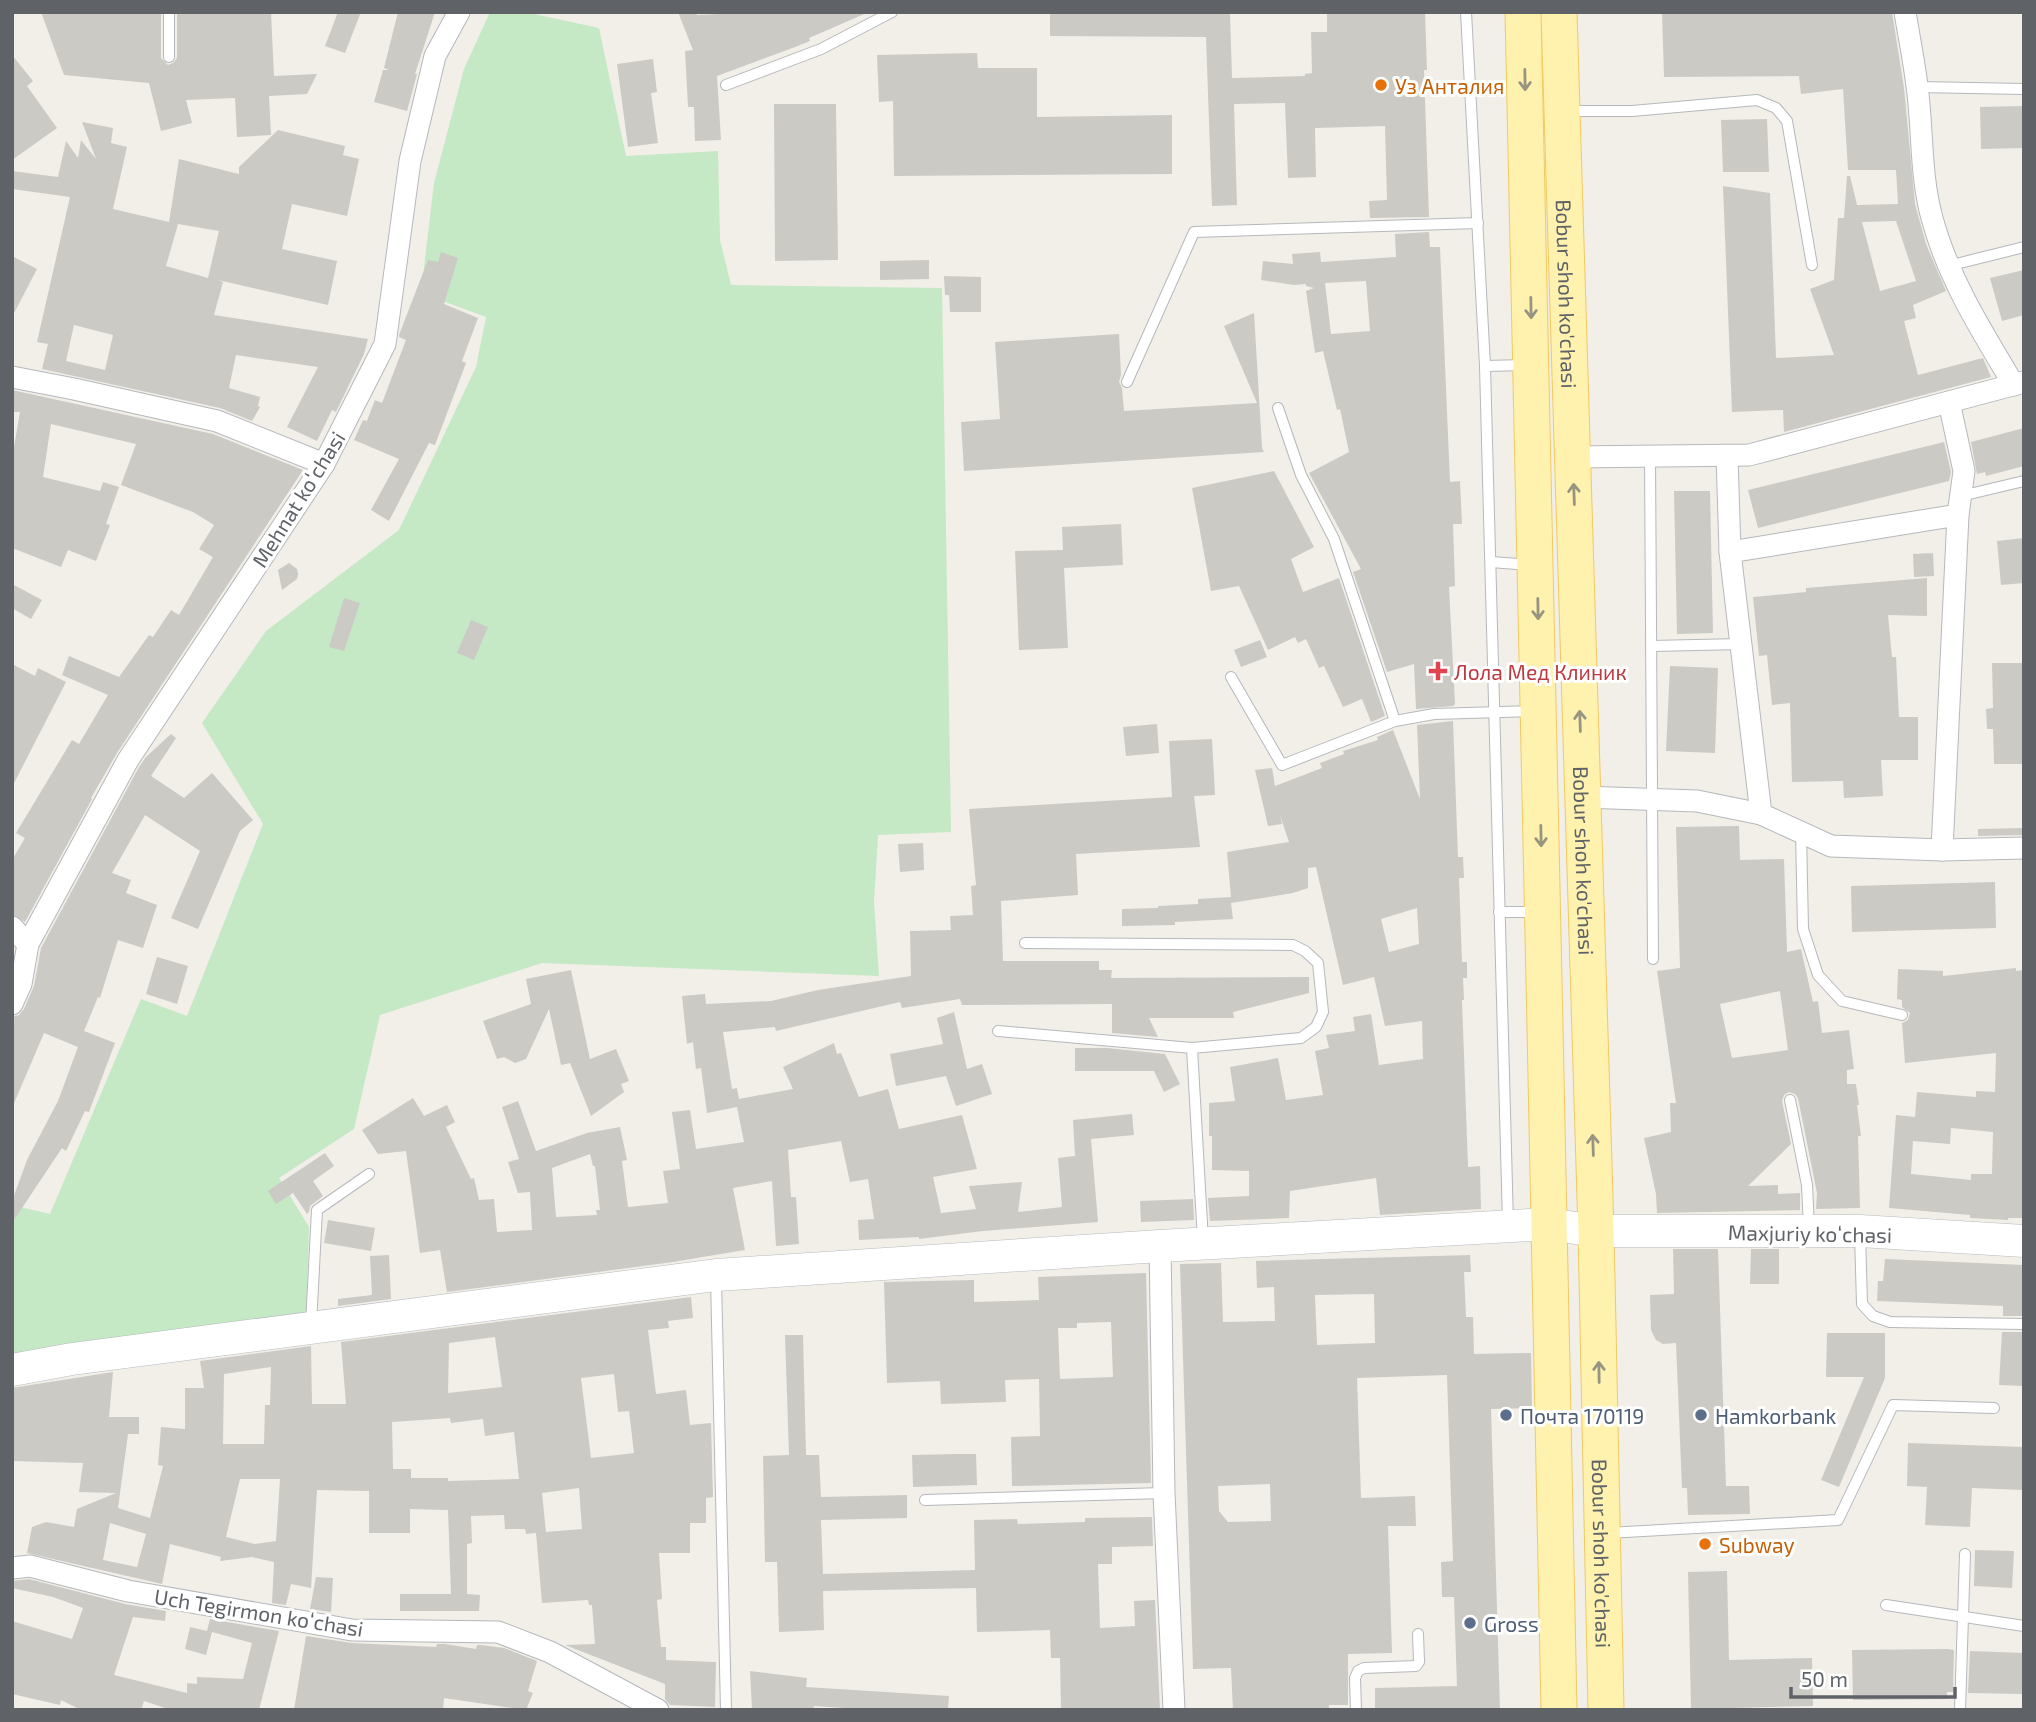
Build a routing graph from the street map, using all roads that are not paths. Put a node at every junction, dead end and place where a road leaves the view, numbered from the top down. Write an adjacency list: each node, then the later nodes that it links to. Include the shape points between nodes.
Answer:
1 (169, 12): 8 (lane)
2 (459, 12): 27 (street, Mehnat koʻchasi, via 435,56 410,161 385,344)
3 (892, 12): 9 (lane, via 821,49)
4 (1466, 12): 13 (lane)
5 (1523, 12): 17 (main road, Bobur shoh ko'chasi, one-way to 17)
6 (1559, 12): 12 (main road, Bobur shoh ko'chasi)
7 (1905, 12): 10 (street)
8 (169, 57)
9 (726, 85)
10 (1918, 88): 11 (lane); 16 (street, via 1931,216)
11 (2024, 89)
12 (1560, 110): 15 (lane, via 1632,111 1757,100 1776,107 1787,121); 26 (main road, Bobur shoh ko'chasi)
13 (1478, 223): 18 (lane); 20 (lane, via 1194,233)
14 (2024, 247): 16 (lane)
15 (1812, 265)
16 (1948, 266): 21 (street, via 1982,333)
17 (1532, 364): 18 (lane); 32 (main road, Bobur shoh ko'chasi)
18 (1485, 366): 31 (lane)
19 (12, 377): 27 (street, via 217,421)
20 (1127, 382)
21 (2019, 383): 22 (street)
22 (1948, 402): 25 (street, via 1749,455); 29 (street, via 1964,471)
23 (1278, 408): 38 (lane, via 1301,475 1334,539)
24 (1650, 456): 25 (street); 26 (street); 34 (lane)
25 (1727, 456): 30 (street)
26 (1573, 457): 39 (main road, Bobur shoh ko'chasi, one-way to 26)
27 (324, 464): 49 (street, Mehnat koʻchasi, via 128,760)
28 (2024, 481): 29 (lane)
29 (1959, 505): 30 (street); 44 (street)
30 (1730, 552): 33 (street)
31 (1491, 562): 32 (lane); 37 (lane)
32 (1537, 565): 36 (main road, Bobur shoh ko'chasi, one-way to 36)
33 (1741, 644): 34 (lane); 41 (street)
34 (1651, 646): 40 (lane)
35 (1231, 677): 38 (lane, via 1282,765)
36 (1539, 711): 37 (lane); 46 (main road, Bobur shoh ko'chasi, one-way to 46)
37 (1493, 712): 38 (lane); 45 (lane)
38 (1395, 721)
39 (1583, 797): 40 (street); 59 (main road, Bobur shoh ko'chasi, one-way to 39)
40 (1652, 799): 41 (street, via 1697,801); 50 (lane)
41 (1761, 814): 42 (street)
42 (1801, 832): 44 (street, via 1831,846); 52 (lane, via 1803,929 1818,975 1842,1001)
43 (2024, 848): 44 (street)
44 (1942, 850)
45 (1499, 912): 46 (lane); 58 (lane)
46 (1543, 912): 57 (main road, Bobur shoh ko'chasi)
47 (12, 927): 49 (street)
48 (1025, 943): 54 (lane, via 1293,945 1318,963 1323,1012 1316,1027 1301,1038)
49 (28, 944): 51 (street, Mehnat koʻchasi, via 21,984)
50 (1653, 959)
51 (12, 1004)
52 (1902, 1015)
53 (998, 1031): 54 (lane)
54 (1192, 1048): 63 (lane)
55 (1790, 1100): 60 (lane, via 1807,1185)
56 (369, 1174): 67 (lane, via 317,1210)
57 (1548, 1224): 58 (street, Maxjuriy koʻchasi); 59 (street, Maxjuriy koʻchasi); 83 (main road, Bobur shoh ko'chasi)
58 (1508, 1227): 63 (street, Maxjuriy koʻchasi)
59 (1596, 1231): 60 (street, Maxjuriy koʻchasi); 72 (main road, Bobur shoh ko'chasi, one-way to 59)
60 (1809, 1231): 61 (street, Maxjuriy koʻchasi)
61 (1860, 1231): 62 (street, Maxjuriy koʻchasi); 66 (lane, via 1862,1304 1873,1316 1890,1322)
62 (2024, 1241)
63 (1203, 1244): 64 (street, Maxjuriy koʻchasi)
64 (1160, 1246): 65 (street, Maxjuriy koʻchasi); 70 (street)
65 (716, 1275): 67 (street, Maxjuriy koʻchasi); 80 (lane)
66 (2024, 1325)
67 (311, 1328): 68 (street, Maxjuriy koʻchasi)
68 (12, 1370)
69 (1994, 1408): 72 (lane, via 1893,1405 1838,1520)
70 (1164, 1493): 71 (lane); 81 (street)
71 (925, 1500)
72 (1602, 1533): 84 (main road, Bobur shoh ko'chasi)
73 (1965, 1554): 76 (lane)
74 (12, 1568): 79 (street, Uch Tegirmon koʻchasi, via 30,1566 128,1591 352,1630 498,1632 550,1652)
75 (1886, 1605): 76 (lane)
76 (1963, 1616): 77 (lane); 85 (lane)
77 (2024, 1626)
78 (1418, 1634): 82 (lane, via 1416,1666 1358,1671)
79 (659, 1710)
80 (726, 1710)
81 (1174, 1710)
82 (1356, 1710)
83 (1559, 1710)
84 (1606, 1710)
85 (1961, 1710)

